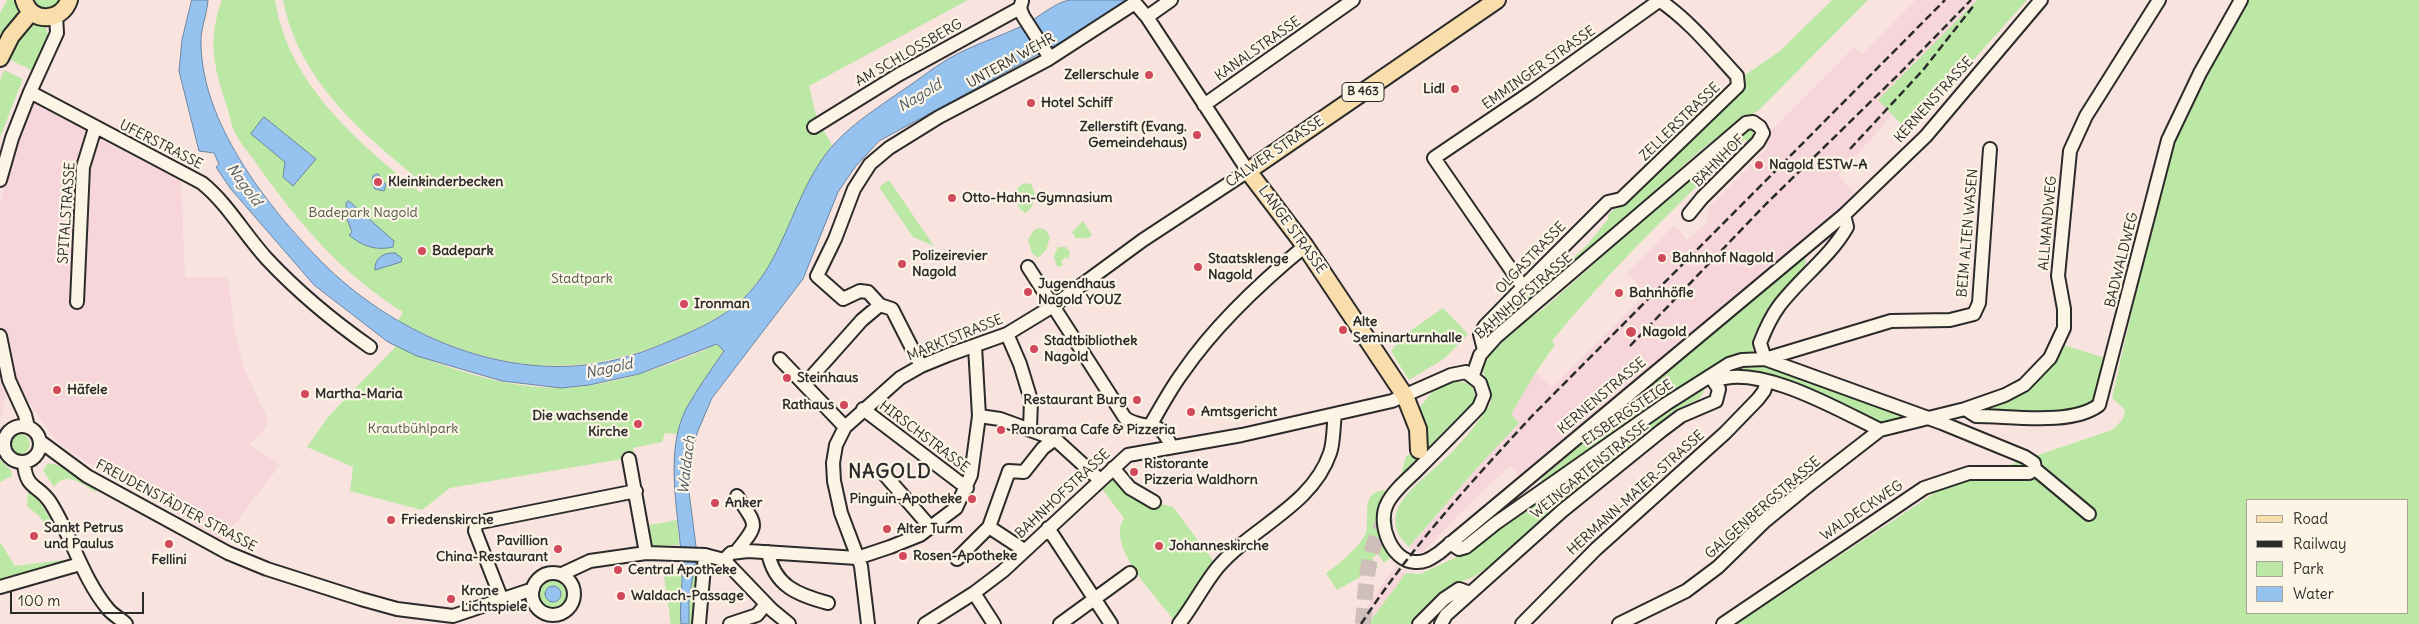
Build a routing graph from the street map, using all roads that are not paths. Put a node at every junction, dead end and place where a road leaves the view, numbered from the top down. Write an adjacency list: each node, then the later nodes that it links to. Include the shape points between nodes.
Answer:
1 (69, 0): 11 (main road)
2 (1171, 0): 12 (street)
3 (1353, 0): 16 (street, KANALSTRASSE)
4 (1498, 0): 21 (main road, CALWER STRASSE / B 463)
5 (1659, 0): 23 (street, ZELLERSTRASSE, via 1695,30 1737,76 1739,83); 28 (street, EMMINGER STRASSE, via 1533,92 1434,158)
6 (2041, 0): 25 (street, KERNENSTRASSE, via 1926,136)
7 (2159, 0): 47 (street, ALLMANDWEG, via 2086,116 2070,151 2058,276 2064,328 2054,353 2024,385)
8 (2241, 0): 47 (street, BADWALDWEG, via 2200,73 2168,140 2099,405 2089,412 2064,417 1976,416)
9 (27, 6): 11 (main road, via 42,18); 14 (main road)
10 (1022, 8): 13 (street); 17 (street, AM SCHLOSSBERG)
11 (56, 16): 15 (street, via 57,33)
12 (1147, 17): 13 (street, UNTERM WEHR, via 1134,4); 16 (street, LANGE STRASSE)
13 (1048, 55): 30 (street, UNTERM WEHR, via 939,117 889,148 870,164 854,188 817,276 843,299 860,291 868,292)
14 (0, 58)
15 (30, 92): 19 (street, UFERSTRASSE); 22 (street)
16 (1204, 105): 21 (street, LANGE STRASSE)
17 (814, 126)
18 (1760, 127): 24 (street, BAHNHOF, via 1763,133 1758,142); 36 (street, BAHNHOFSTRASSE, via 1753,122 1746,123)
19 (95, 128): 29 (street, SPITALSTRASSE, via 83,166); 35 (street, UFERSTRASSE, via 202,183 218,196 238,225 294,285 332,320)
20 (1990, 149): 38 (street, BEIM ALTEN WASEN, via 1979,303 1974,314 1950,320 1891,321)
21 (1248, 171): 26 (main road, LANGE STRASSE); 31 (street, CALWER STRASSE, via 1143,240)
22 (0, 180)
23 (1621, 199): 28 (street, OLGASTRASSE, via 1608,202)
24 (1689, 214)
25 (1844, 215): 38 (street, via 1847,227 1839,240 1779,306 1767,325 1760,343); 78 (street, KERNENSTRASSE)
26 (1305, 246): 44 (main road, LANGE STRASSE); 51 (street, via 1274,272 1220,327 1183,372)
27 (1028, 267): 31 (street)
28 (1523, 287): 36 (street, OLGASTRASSE, via 1480,334)
29 (77, 302)
30 (880, 305): 39 (street, via 892,310); 43 (street, via 862,320)
31 (1053, 306): 32 (street, MARKTSTRASSE); 51 (street, via 1126,418 1133,424)
32 (1007, 334): 34 (street, MARKTSTRASSE); 54 (street, via 1031,400)
33 (0, 336): 45 (street, via 9,380)
34 (975, 346): 39 (street, MARKTSTRASSE); 49 (street)
35 (370, 347)
36 (1484, 350): 40 (street, BAHNHOFSTRASSE)
37 (780, 359): 43 (street)
38 (1765, 359): 41 (street, EISBERGSTEIGE, via 1729,364); 50 (street, EISBERGSTEIGE)
39 (921, 366): 46 (street, MARKTSTRASSE, via 900,378)
40 (1473, 376): 44 (street, BAHNHOFSTRASSE, via 1466,372 1451,375); 78 (street, via 1480,383 1484,395 1479,407 1386,505 1384,521 1388,540 1406,560 1426,561)
41 (1712, 379): 42 (street, EISBERGSTEIGE, via 1740,376); 78 (street, EISBERGSTEIGE, via 1512,512 1466,547 1459,549); 92 (street, WEINGARTENSTRASSE, via 1719,389 1716,401 1681,416 1660,431 1562,511)
42 (1767, 382): 55 (street, EISBERGSTEIGE, via 1803,392); 113 (street, HERMANN-MAIER-STRASSE, via 1758,399 1725,433 1599,546)
43 (805, 384): 53 (street)
44 (1405, 396): 48 (street, BAHNHOFSTRASSE); 60 (main road, LANGE STRASSE, via 1418,429)
45 (17, 400): 52 (street); 56 (street)
46 (863, 409): 53 (street, MARKTSTRASSE); 70 (street, HIRSCHSTRASSE)
47 (1965, 409): 50 (street, ALLMANDWEG)
48 (1335, 415): 59 (street, BAHNHOFSTRASSE); 110 (street, via 1331,453 1314,483 1218,567)
49 (979, 416): 54 (street); 70 (street)
50 (1926, 419): 55 (street, GALGENBERGSTRASSE); 67 (street, EISBERGSTEIGE, via 2025,457 2034,463)
51 (1150, 424): 59 (street, via 1162,431)
52 (28, 427): 56 (street); 58 (street)
53 (845, 427): 84 (street, MARKTSTRASSE, via 836,445 834,481)
54 (1033, 430): 57 (street)
55 (1880, 430): 114 (street, GALGENBERGSTRASSE, via 1765,521 1718,567 1686,590)
56 (6, 435): 61 (street)
57 (1055, 439): 69 (street); 75 (street, via 1043,448 1024,472 1009,471)
58 (41, 442): 62 (street); 65 (street, FREUDENSTÄDTER STRASSE)
59 (1171, 446): 66 (street, BAHNHOFSTRASSE, via 1128,455)
60 (1419, 450)
61 (3, 453): 64 (street, via 13,461)
62 (37, 455): 64 (street); 65 (street, FREUDENSTÄDTER STRASSE)
63 (629, 459): 71 (street)
64 (24, 463): 87 (street, via 30,485 49,501)
65 (70, 464): 100 (street, FREUDENSTÄDTER STRASSE, via 156,515 255,565 397,609)
66 (1113, 468): 69 (street, BAHNHOFSTRASSE); 73 (street, via 1130,488)
67 (2035, 469): 74 (street, EISBERGSTEIGE); 115 (street, WALDECKWEG, via 2029,473 1969,473 1924,488)
68 (885, 475): 76 (street)
69 (1100, 480): 77 (street, BAHNHOFSTRASSE)
70 (967, 488): 76 (street, via 956,508)
71 (636, 492): 82 (street); 94 (street, via 476,523 475,531)
72 (737, 496): 80 (street, via 754,523 754,530)
73 (1154, 502)
74 (2089, 514)
75 (989, 527): 79 (street); 85 (street)
76 (931, 528): 84 (street, via 890,548)
77 (1048, 528): 79 (street, BAHNHOFSTRASSE); 95 (street)
78 (1450, 543)
79 (1024, 550): 91 (street, BAHNHOFSTRASSE)
80 (736, 552): 81 (street); 86 (street)
81 (768, 552): 84 (street); 96 (street, via 777,578 806,596)
82 (646, 553): 83 (street); 89 (street, via 590,561 577,567)
83 (701, 554): 86 (street); 102 (street)
84 (857, 558): 105 (street, MARKTSTRASSE, via 861,566)
85 (957, 559)
86 (724, 560): 97 (street)
87 (80, 564): 90 (street); 101 (street, via 108,609)
88 (1130, 572): 95 (street)
89 (566, 578): 93 (street, via 546,574 535,583); 99 (street, via 574,587 574,600)
90 (0, 587)
91 (974, 593): 106 (street, BAHNHOFSTRASSE); 107 (street)
92 (1470, 593): 111 (street, via 1459,589); 112 (street, WEINGARTENSTRASSE)
93 (533, 595): 94 (street, FREUDENSTÄDTER STRASSE); 98 (street, via 537,607)
94 (502, 600): 100 (street, FREUDENSTÄDTER STRASSE)
95 (1095, 600): 108 (street); 109 (street)
96 (828, 603)
97 (766, 604): 103 (street, via 756,615); 104 (street)
98 (550, 619): 99 (street)
99 (562, 619)
100 (451, 620)
101 (126, 624)
102 (700, 624)
103 (730, 624)
104 (789, 624)
105 (868, 624)
106 (925, 624)
107 (994, 624)
108 (1060, 624)
109 (1111, 624)
110 (1179, 624)
111 (1419, 624)
112 (1441, 624)
113 (1522, 624)
114 (1620, 624)
115 (1723, 624)

